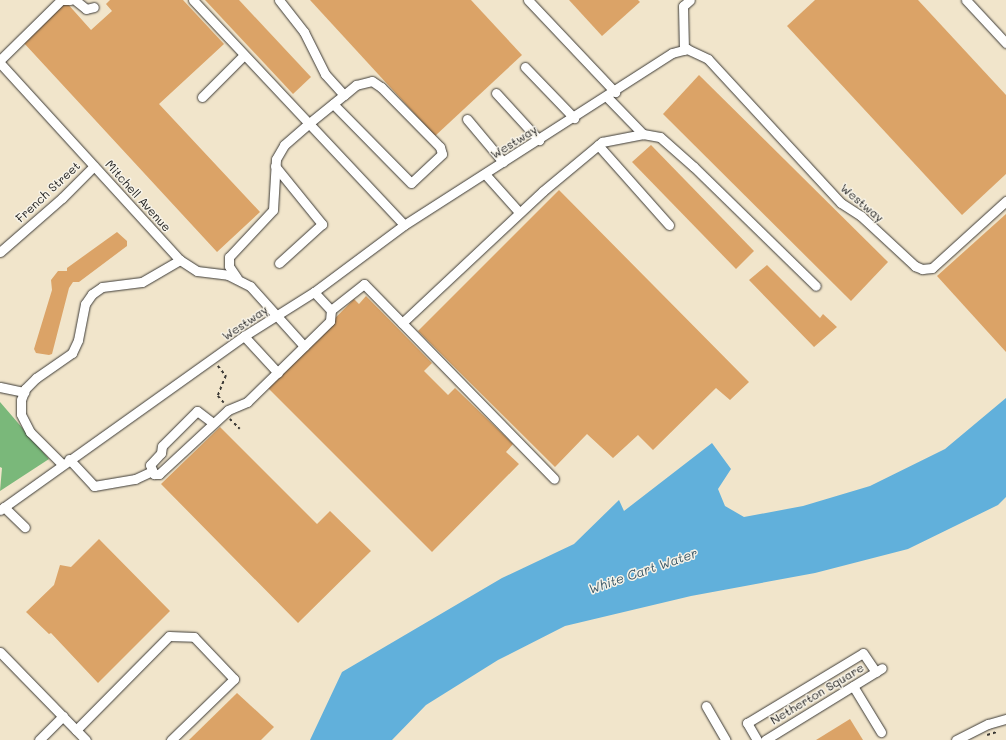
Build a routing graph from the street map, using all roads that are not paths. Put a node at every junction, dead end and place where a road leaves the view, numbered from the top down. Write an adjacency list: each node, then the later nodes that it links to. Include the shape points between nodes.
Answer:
1 (70, 0): 13 (street, via 61,0)
2 (74, 0): 9 (street, via 86,9)
3 (193, 0): 12 (street)
4 (279, 0): 16 (street, via 304,32 325,74)
5 (528, 0): 17 (street)
6 (690, 0): 8 (street)
7 (966, 0): 10 (street)
8 (680, 3): 11 (street)
9 (94, 7)
10 (1005, 39)
11 (684, 50): 17 (street, Westway, via 672,53); 30 (street, Westway, via 699,53 708,59 841,203 861,216 915,266 922,269 932,268)
12 (244, 55): 18 (street); 22 (street)
13 (0, 61): 27 (street, Mitchell Avenue)
14 (526, 67): 20 (street)
15 (496, 93): 24 (street)
16 (344, 95): 19 (street); 19 (street, via 356,85 372,81 440,147 442,154 410,183)
17 (611, 95): 20 (street, Westway); 23 (street)
18 (202, 97)
19 (333, 104): 22 (street)
20 (574, 118): 24 (street, Westway)
21 (467, 119): 26 (street)
22 (308, 124): 28 (street, via 284,145); 32 (street)
23 (643, 134): 25 (street); 38 (street, via 660,137 694,166)
24 (539, 140): 26 (street, Westway)
25 (598, 145): 31 (street); 33 (street)
26 (503, 162): 29 (street, Westway)
27 (94, 166): 34 (street, French Street); 35 (street, Mitchell Avenue)
28 (275, 166): 36 (street, via 322,224); 37 (street, via 273,210 229,257 229,266)
29 (485, 174): 31 (street); 32 (street, Westway)
30 (1006, 201)
31 (519, 212): 42 (street)
32 (404, 224): 39 (street, Westway)
33 (669, 225)
34 (0, 252)
35 (180, 260): 37 (street, Mitchell Avenue, via 197,271); 47 (street, via 142,282 102,287 92,294 85,304 78,340 72,353 36,378)
36 (279, 263)
37 (237, 278): 41 (street, Mitchell Avenue, via 250,286)
38 (816, 286)
39 (314, 292): 40 (street); 41 (street, Westway)
40 (331, 310): 42 (street, via 364,284); 44 (street, via 330,321)
41 (277, 316): 43 (street, Westway); 44 (street, Mitchell Avenue)
42 (402, 322): 51 (street)
43 (244, 336): 45 (street); 49 (street, Westway)
44 (304, 346): 45 (street)
45 (278, 372): 48 (street, via 245,403 228,410)
46 (0, 387): 47 (street)
47 (24, 392): 49 (street, via 21,414 30,432)
48 (212, 423): 50 (street, via 159,474); 50 (street, via 197,411 162,446 161,453 150,465)
49 (66, 461): 50 (street, via 94,486 135,479); 52 (street, Westway)
50 (152, 471)
51 (554, 479)
52 (2, 509): 53 (street)
53 (25, 527)
54 (0, 652): 57 (street)
55 (853, 686): 60 (street); 65 (street, Netherton Square, via 879,670 863,653 747,723); 66 (street, Netherton Square)
56 (706, 706): 64 (street)
57 (63, 716): 59 (street); 61 (street)
58 (1006, 719): 67 (street, via 988,724)
59 (76, 730): 62 (street); 63 (street, via 169,636 194,637 234,679)
60 (881, 732)
61 (39, 740)
62 (86, 740)
63 (171, 740)
64 (726, 740)
65 (757, 740)
66 (765, 740)
67 (956, 740)

